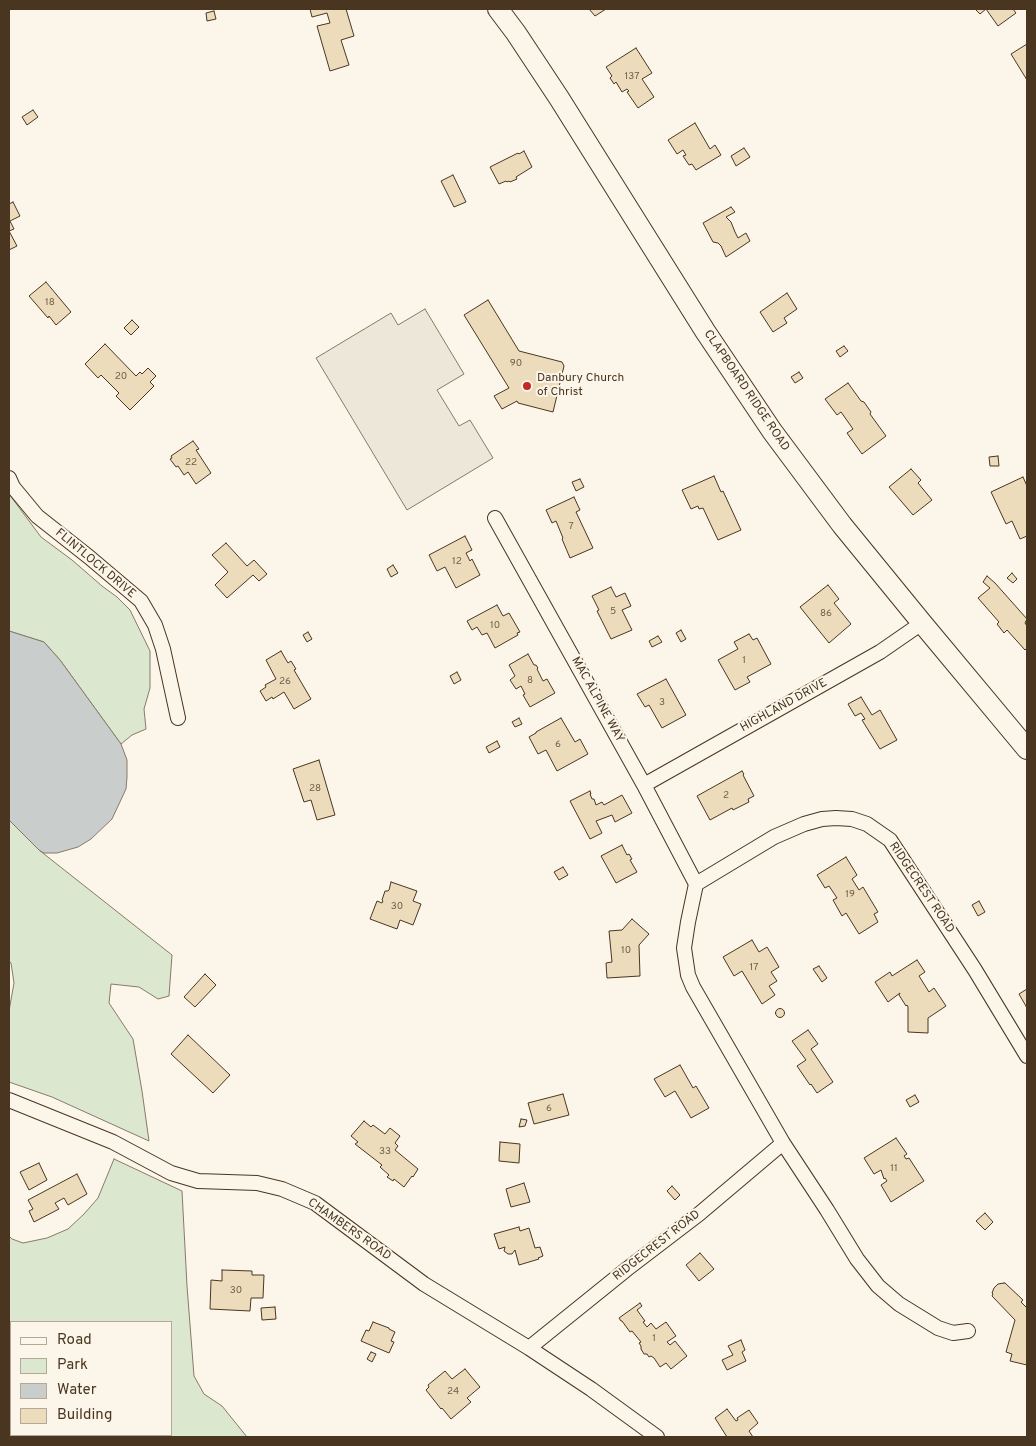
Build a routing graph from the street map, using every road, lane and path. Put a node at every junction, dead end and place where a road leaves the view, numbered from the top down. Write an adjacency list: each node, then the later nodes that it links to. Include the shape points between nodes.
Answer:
1 (498, 9): 4 (main road, CLAPBOARD RIDGE ROAD, via 559,98 772,431 842,525)
2 (9, 478): 5 (street, FLINTLOCK DRIVE, via 37,516 140,601 155,625 163,649)
3 (495, 518): 7 (street, MAC ALPINE WAY)
4 (922, 623): 6 (main road, CLAPBOARD RIDGE ROAD); 7 (street, HIGHLAND DRIVE, via 880,652)
5 (178, 718)
6 (1027, 749)
7 (644, 784): 8 (street, MAC ALPINE WAY)
8 (696, 884): 9 (street, RIDGECREST ROAD, via 774,837 804,824 836,818 867,824 890,840); 11 (street, via 684,948 688,975)
9 (1027, 1056)
10 (9, 1100): 13 (street, CHAMBERS ROAD, via 112,1142 171,1173 198,1181 257,1183 282,1189 315,1204 424,1284)
11 (783, 1143): 12 (street, via 857,1259 878,1286 899,1304 938,1328 953,1333); 13 (street, RIDGECREST ROAD)
12 (968, 1331)
13 (530, 1348): 14 (street, CHAMBERS ROAD)
14 (656, 1437)

